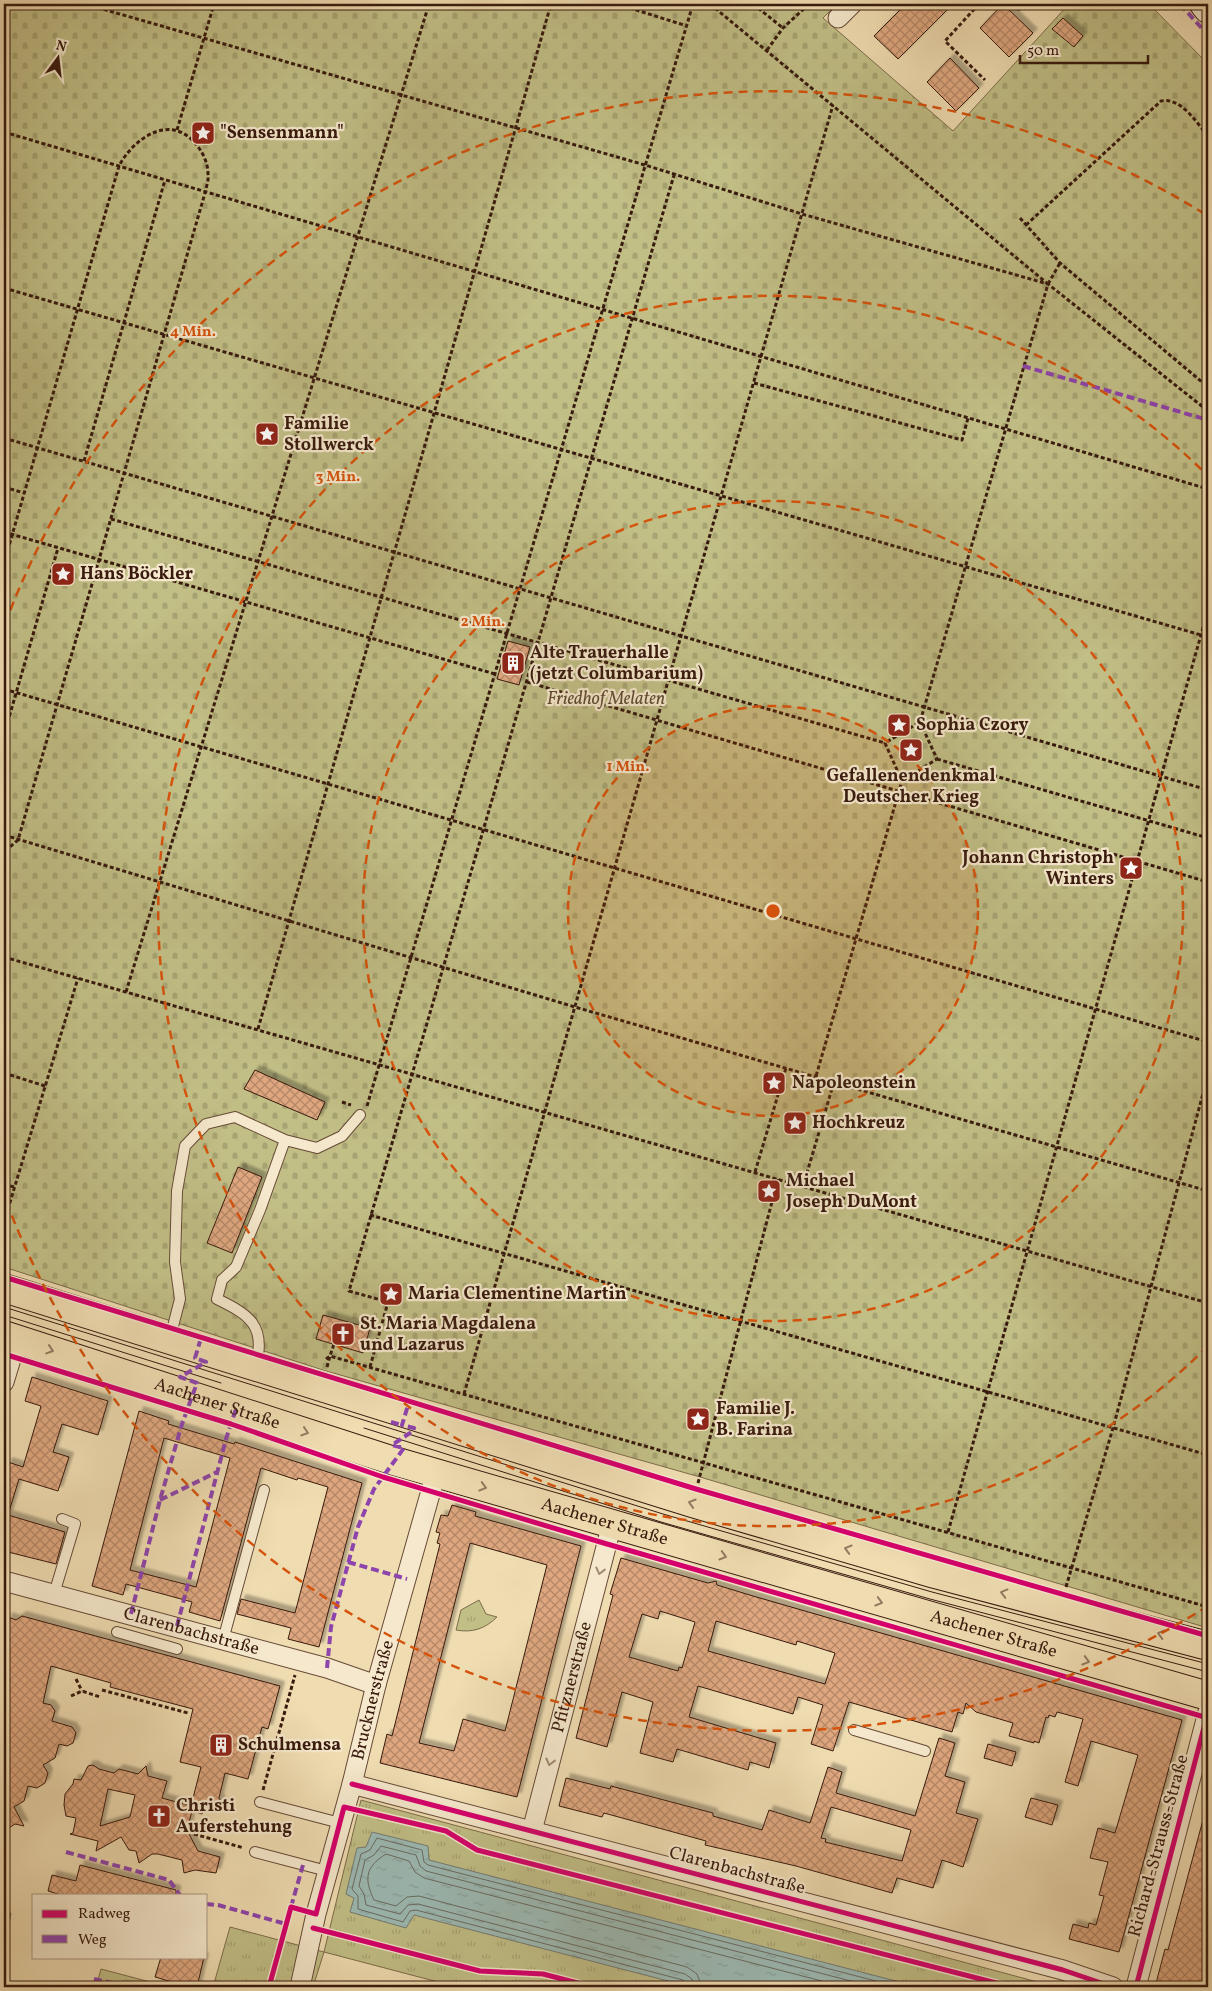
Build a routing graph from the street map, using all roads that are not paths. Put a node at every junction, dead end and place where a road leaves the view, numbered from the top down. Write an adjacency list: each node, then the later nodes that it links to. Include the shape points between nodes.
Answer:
1 (852, 4): 4 (street)
2 (1204, 4): 3 (street)
3 (1208, 9)
4 (838, 18)
5 (360, 1115): 6 (lane, via 342,1136 317,1148)
6 (285, 1140): 9 (lane, via 235,1117 206,1124 185,1146 177,1191 175,1253 180,1299); 10 (lane, via 236,1267 222,1280 217,1299 243,1312 259,1335 260,1351)
7 (4, 1288): 9 (main road)
8 (10, 1337): 11 (street); 12 (main road, Aachener Straße, one-way to 12)
9 (169, 1339): 10 (main road)
10 (256, 1366): 20 (main road, one-way to 10, via 935,1574 692,1503)
11 (4, 1382)
12 (436, 1473): 15 (main road, Aachener Straße, one-way to 15); 22 (street, Brucknerstraße)
13 (264, 1490): 19 (lane)
14 (62, 1519): 17 (lane, via 75,1524)
15 (612, 1524): 23 (main road, Aachener Straße, one-way to 23); 31 (street, Pfitznerstraße, one-way to 31)
16 (4, 1581): 17 (street, Clarenbachstraße)
17 (54, 1594): 19 (street, Clarenbachstraße)
18 (117, 1632): 21 (lane)
19 (223, 1640): 22 (street, Clarenbachstraße)
20 (1208, 1646)
21 (177, 1649)
22 (376, 1685): 28 (street, Brucknerstraße)
23 (1208, 1696)
24 (1208, 1712): 26 (street, Richard-Strauss-Straße)
25 (854, 1730): 27 (lane)
26 (1204, 1745): 36 (street, Richard-Strauss-Straße)
27 (925, 1751)
28 (352, 1784): 30 (street, Brucknerstraße); 31 (street, Clarenbachstraße)
29 (260, 1802): 30 (lane)
30 (340, 1823): 33 (street, Brucknerstraße)
31 (532, 1832): 35 (street, Clarenbachstraße, via 1063,1970)
32 (255, 1852): 33 (lane)
33 (327, 1871): 34 (street, Brucknerstraße)
34 (300, 1987)
35 (1113, 1987)
36 (1136, 1987)

